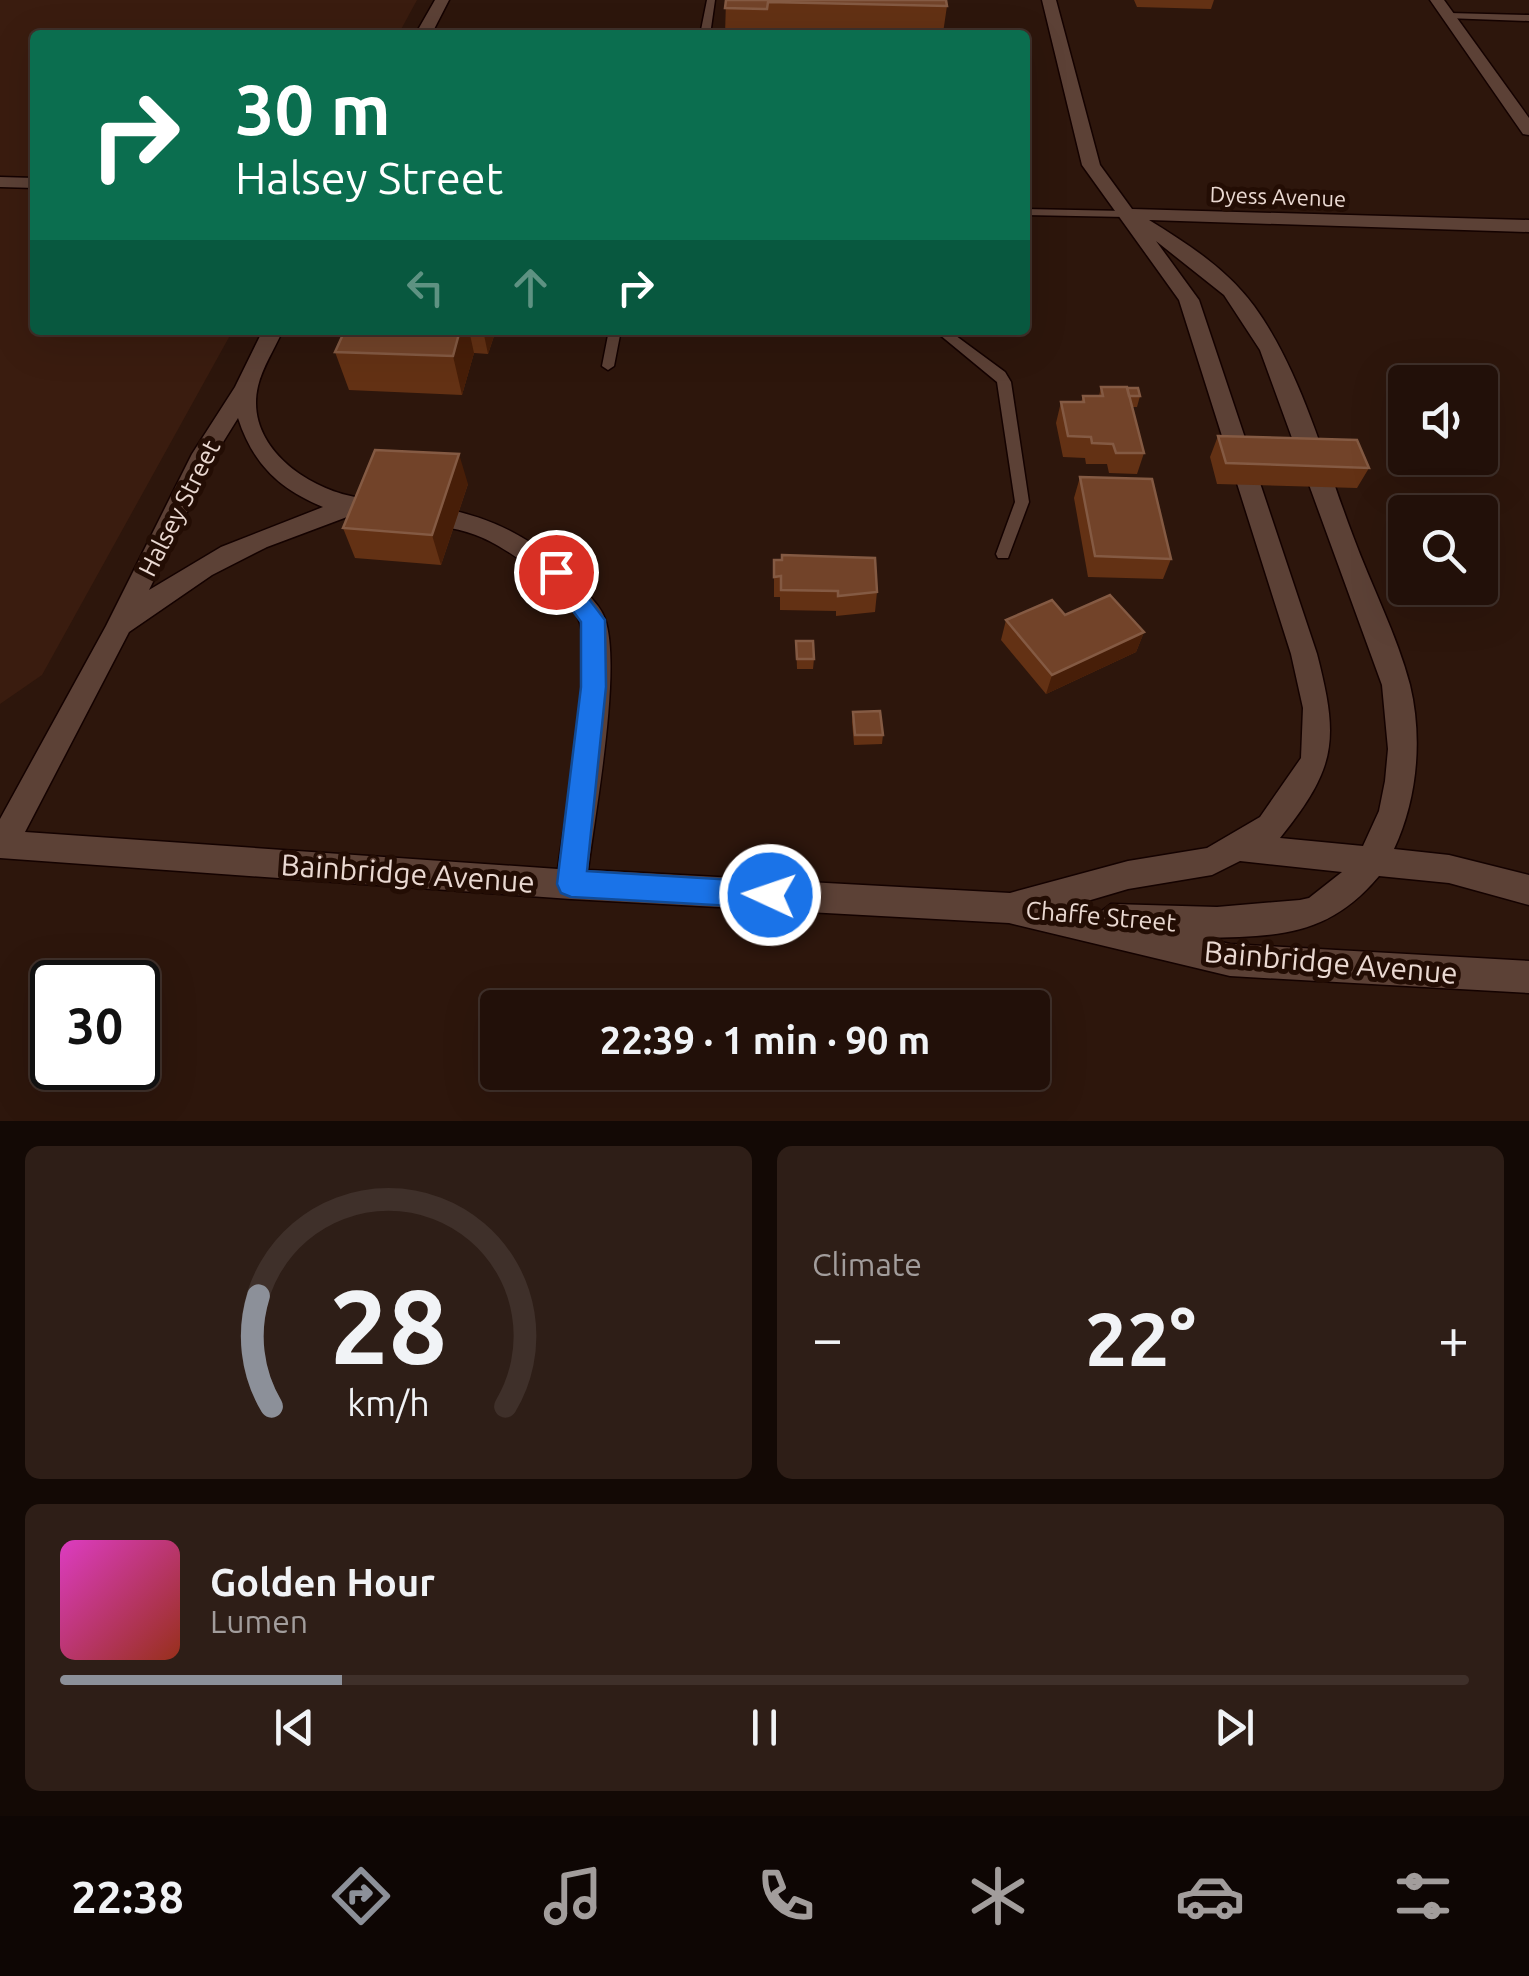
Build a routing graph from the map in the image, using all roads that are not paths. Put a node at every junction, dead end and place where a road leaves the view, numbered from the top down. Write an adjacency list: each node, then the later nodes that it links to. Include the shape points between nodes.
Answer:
1 (442, 0): 7 (street)
2 (710, 0): 8 (lane)
3 (1049, 0): 13 (street, Chaffe Street, via 1091,165)
4 (1437, 0): 5 (street)
5 (1448, 16): 6 (lane); 9 (street)
6 (1529, 18)
7 (426, 30)
8 (705, 30)
9 (1529, 130)
10 (0, 182): 11 (street)
11 (30, 184)
12 (1030, 212): 13 (lane, Dyess Avenue)
13 (1126, 214): 14 (street, Dyess Avenue); 24 (street, Chaffe Street, via 1188,300 1318,708 1315,761 1271,828); 25 (street, Chaffe Street, via 1202,261 1252,312 1271,350 1396,685 1404,776 1386,835)
14 (1529, 226)
15 (272, 335): 19 (street, Halsey Street)
16 (614, 335): 18 (lane)
17 (947, 335): 21 (lane, via 1004,382 1022,502)
18 (608, 366)
19 (246, 388): 20 (street, Halsey Street, via 254,440 284,478); 22 (street, Halsey Street, via 204,454)
20 (347, 508): 22 (street, Halsey Street, via 249,541 168,587); 26 (street, Halsey Street, via 454,517 510,536 556,572 593,620 594,687)
21 (1003, 554)
22 (117, 630): 23 (street, Halsey Street)
23 (1, 846): 26 (street, Bainbridge Avenue)
24 (1238, 846): 25 (street); 28 (street, Chaffe Street, via 1212,861 1128,875)
25 (1370, 860): 27 (street, via 1450,869); 28 (street, Chaffe Street, via 1360,877 1316,912 1237,923 1161,924)
26 (571, 884): 28 (street, Bainbridge Avenue)
27 (1529, 890)
28 (1009, 908): 29 (street, Bainbridge Avenue, via 1230,960)
29 (1529, 977)

